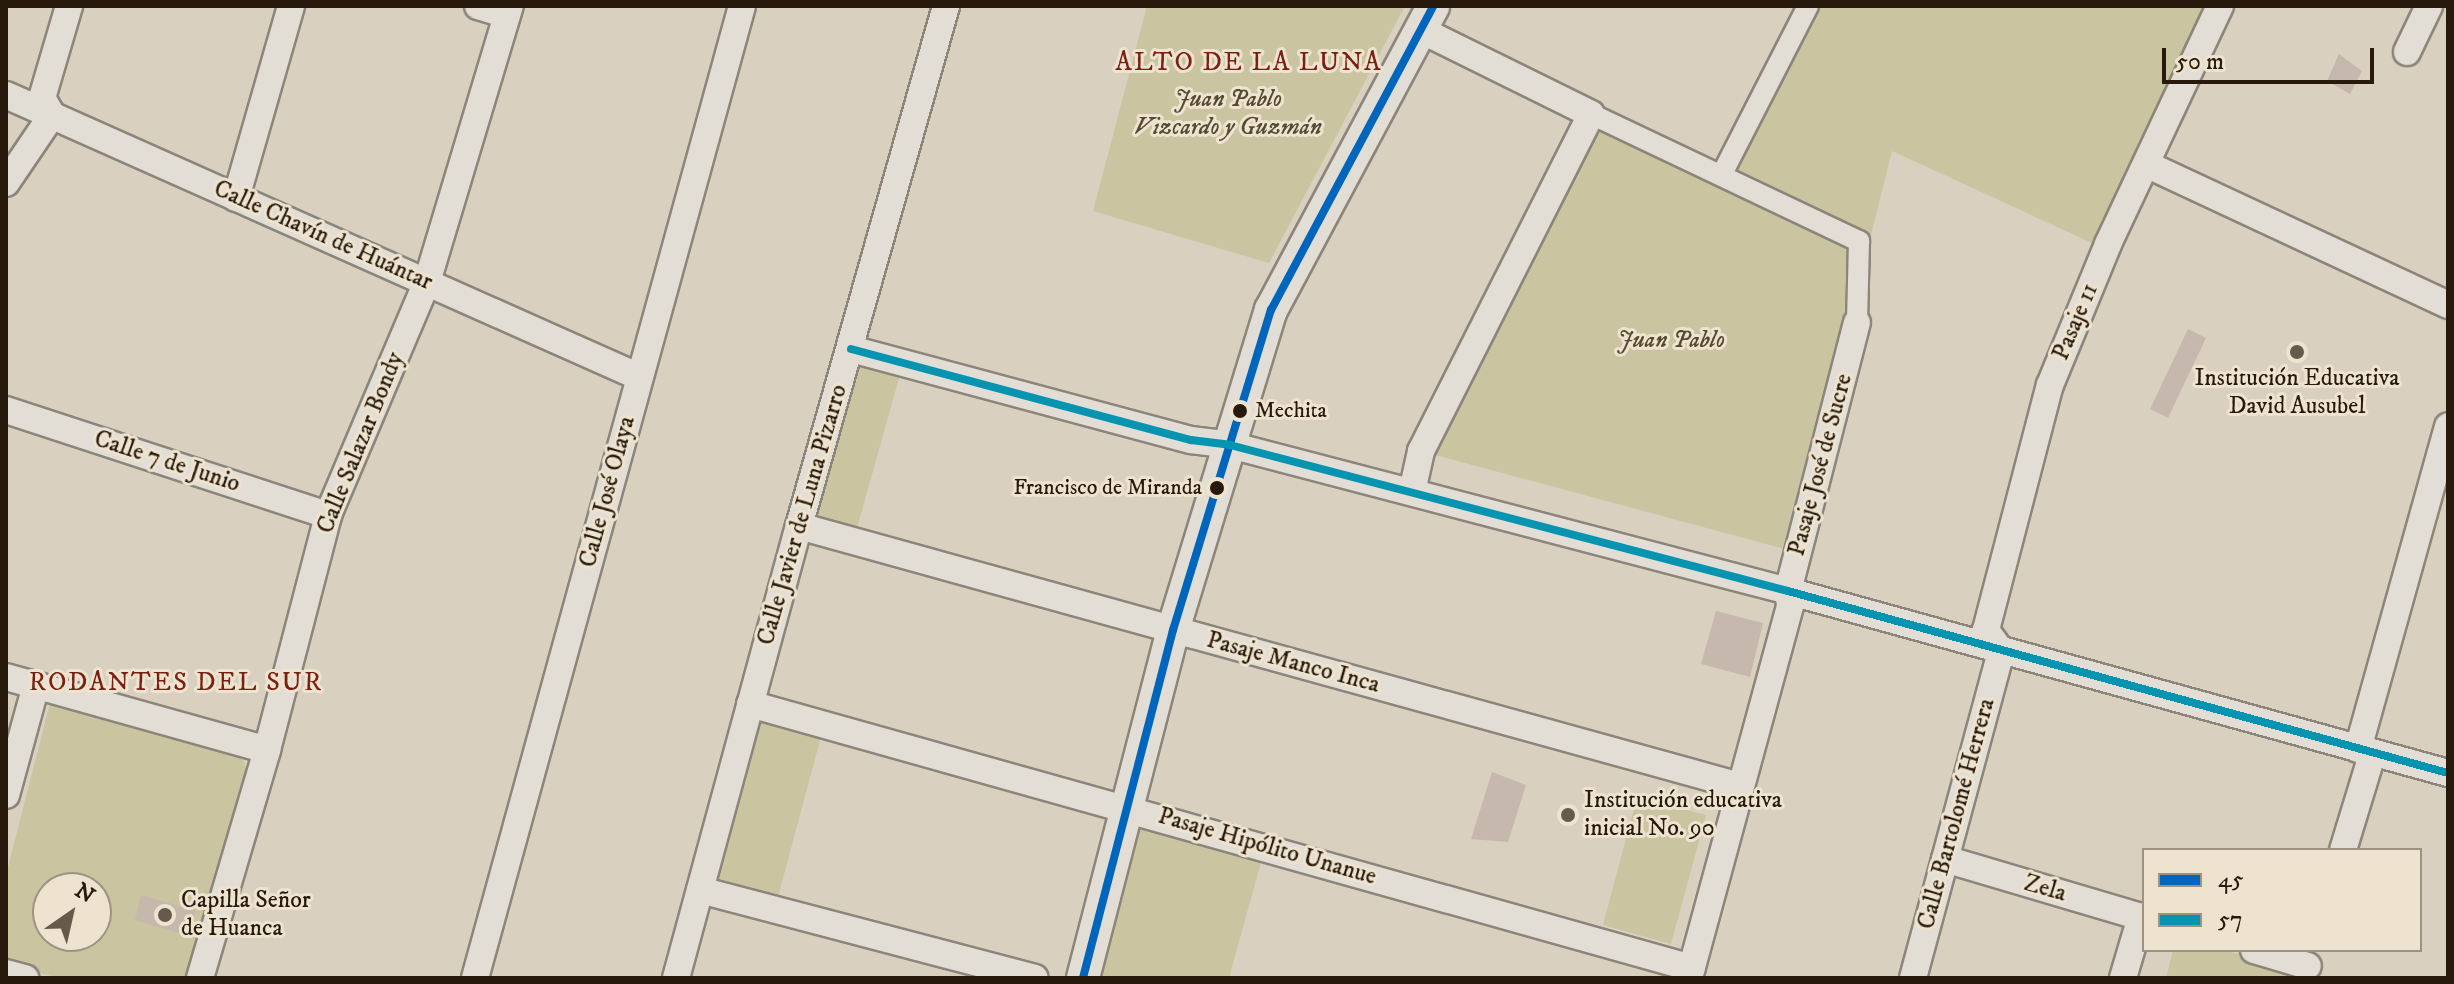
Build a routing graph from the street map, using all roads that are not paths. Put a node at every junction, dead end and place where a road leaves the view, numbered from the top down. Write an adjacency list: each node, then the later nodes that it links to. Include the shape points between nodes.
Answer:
1 (69, 6): 14 (street, via 42,98)
2 (291, 6): 18 (street)
3 (478, 6): 9 (street)
4 (742, 6): 23 (street, Calle José Olaya)
5 (946, 6): 22 (street, Calle Javier de Luna Pizarro)
6 (1808, 6): 16 (street)
7 (2220, 6): 15 (street, Pasaje 11)
8 (2429, 6): 11 (street)
9 (509, 10): 19 (street, Calle Salazar Bondy)
10 (1427, 18): 13 (street); 26 (street, via 1271,310)
11 (2407, 52)
12 (6, 95): 14 (street, Calle Chavín de Huántar)
13 (1591, 114): 16 (street); 27 (street, via 1421,451)
14 (52, 115): 17 (street); 18 (street, Calle Chavín de Huántar)
15 (2148, 165): 20 (street); 32 (street, Pasaje 11, via 2108,244 2050,385 1986,630)
16 (1722, 174): 21 (street, via 1859,241)
17 (6, 183)
18 (236, 198): 19 (street, Calle Chavín de Huántar)
19 (427, 282): 23 (street, Calle Chavín de Huántar); 28 (street, Calle Salazar Bondy)
20 (2448, 305)
21 (1857, 323): 30 (street, Pasaje José de Sucre)
22 (851, 349): 26 (street, via 1207,444); 29 (street, Calle Javier de Luna Pizarro)
23 (639, 377): 53 (street, Calle José Olaya)
24 (6, 410): 28 (street, Calle 7 de Junio)
25 (2448, 426): 37 (street)
26 (1230, 445): 27 (street); 31 (street)
27 (1412, 492): 30 (street)
28 (328, 515): 36 (street, Calle Salazar Bondy)
29 (799, 526): 31 (street, Pasaje Manco Inca); 35 (street, Calle Javier de Luna Pizarro)
30 (1788, 591): 32 (street); 39 (street, Pasaje José de Sucre, via 1790,605)
31 (1173, 630): 39 (street, Pasaje Manco Inca); 41 (street)
32 (2001, 651): 37 (street); 43 (street, Calle Bartolomé Herrera)
33 (6, 677): 34 (street)
34 (36, 685): 36 (street); 40 (street)
35 (750, 704): 41 (street, Pasaje Hipólito Unanue); 44 (street, Calle Javier de Luna Pizarro)
36 (267, 750): 52 (street, Calle Salazar Bondy)
37 (2365, 750): 38 (street); 42 (street)
38 (2448, 773)
39 (1740, 786): 50 (street, Pasaje José de Sucre)
40 (6, 795)
41 (1129, 808): 50 (street, Pasaje Hipólito Unanue); 56 (street)
42 (2343, 848)
43 (1945, 859): 45 (street, Zela); 57 (street, Calle Bartolomé Herrera)
44 (700, 890): 54 (street, Calle Javier de Luna Pizarro); 55 (street)
45 (2142, 918)
46 (2142, 921): 58 (street)
47 (2261, 952): 48 (street)
48 (2308, 965)
49 (6, 973): 51 (street)
50 (1690, 973)
51 (25, 978)
52 (200, 978)
53 (475, 978)
54 (676, 978)
55 (1035, 978)
56 (1083, 978)
57 (1913, 978)
58 (2123, 978)

